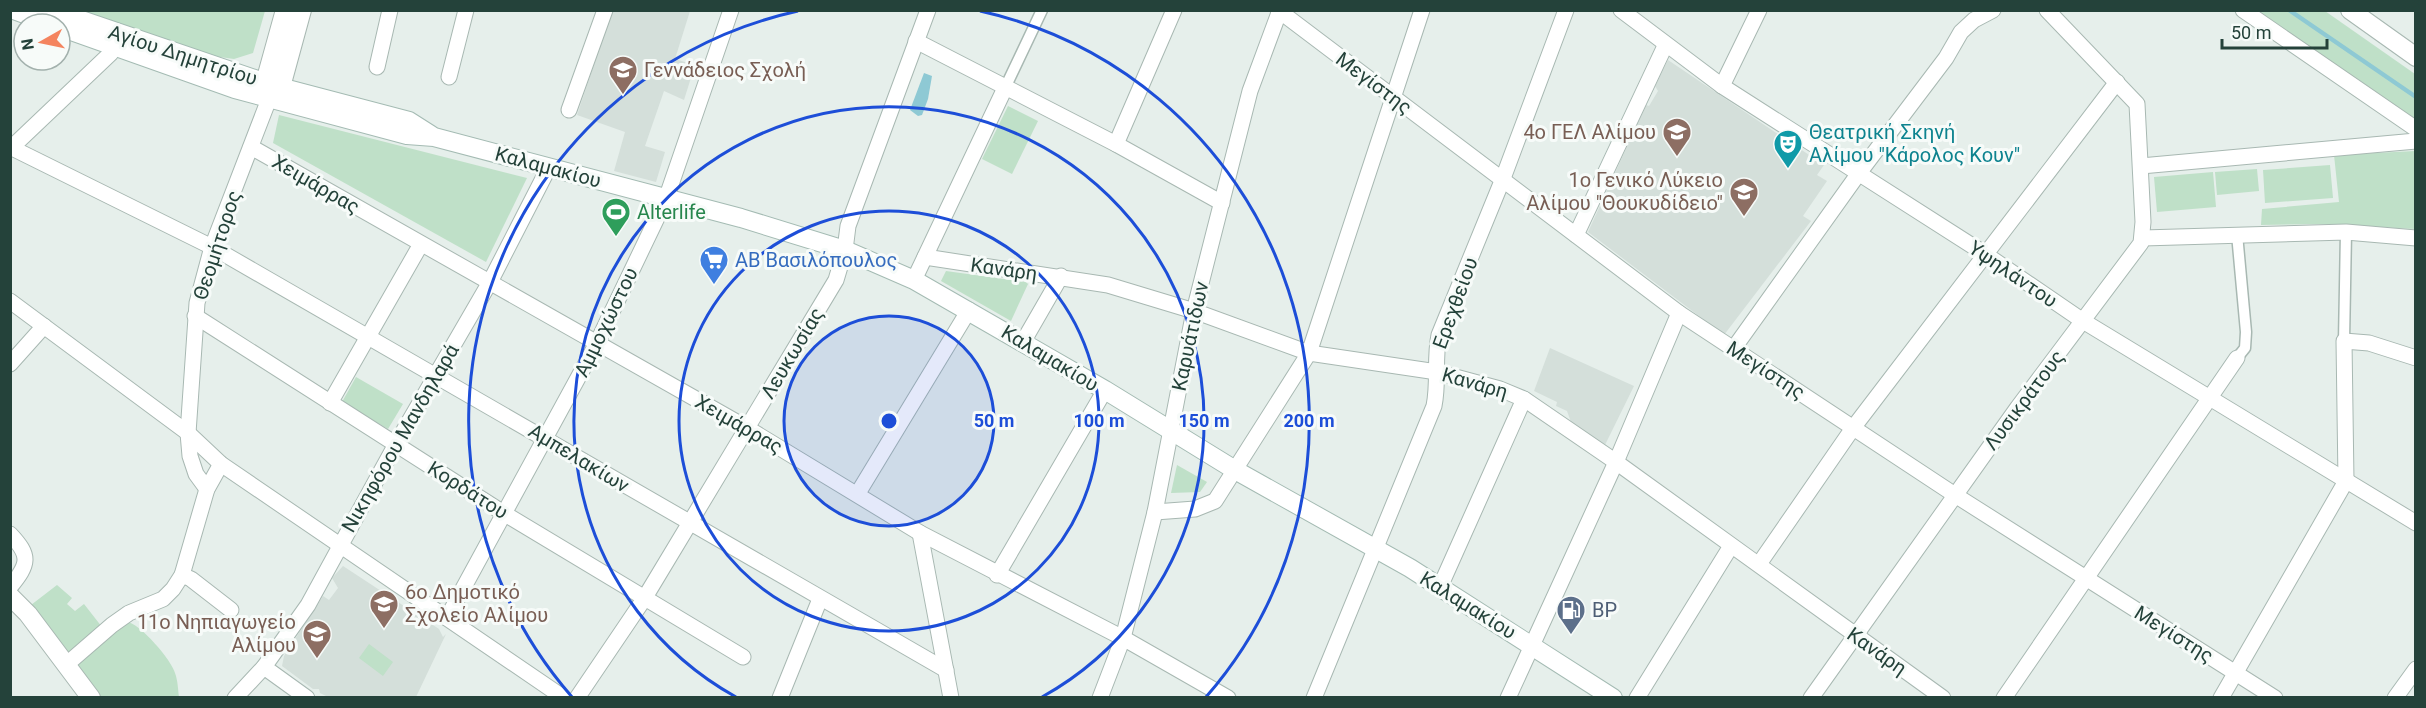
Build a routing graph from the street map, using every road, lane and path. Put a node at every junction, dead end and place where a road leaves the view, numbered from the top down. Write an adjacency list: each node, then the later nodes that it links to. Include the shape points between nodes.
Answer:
1 (52, 10): 21 (main road, Αγίου Δημητρίου)
2 (285, 10): 30 (main road, Θεομήτορος)
3 (302, 10): 30 (main road, Θεομήτορος)
4 (390, 10): 25 (street)
5 (466, 10): 26 (street)
6 (605, 10): 32 (street)
7 (731, 10): 42 (street, Αμμοχώστου)
8 (928, 10): 22 (street, Λευκωσίας)
9 (1042, 10): 29 (street)
10 (1174, 10): 35 (street)
11 (1422, 10): 31 (street)
12 (1566, 10): 41 (street, Ερεχθείου)
13 (1621, 10): 23 (street, Υψηλάντου)
14 (1759, 10): 28 (street)
15 (1993, 10): 40 (street, via 1961,32 1946,58)
16 (2047, 10): 27 (street)
17 (2243, 10): 33 (street)
18 (2350, 10): 24 (main road)
19 (1279, 11): 31 (street, Μεγίστης); 43 (street, Καρυάτιδων, via 1250,90)
20 (72, 30): 21 (main road, Αγίου Δημητρίου)
21 (119, 41): 30 (main road, Αγίου Δημητρίου); 37 (street)
22 (916, 41): 29 (street); 51 (street, Λευκωσίας, via 848,226)
23 (1665, 45): 28 (street, Υψηλάντου); 46 (street)
24 (2415, 57)
25 (376, 67)
26 (449, 77)
27 (2117, 82): 38 (street, via 2137,104); 52 (street)
28 (1722, 86): 40 (street, Υψηλάντου)
29 (1005, 88): 35 (street); 53 (street)
30 (272, 89): 36 (street, Θεομήτορος); 39 (main road, Καλαμακίου, via 393,116 435,136)
31 (1393, 98): 41 (street, Μεγίστης); 69 (street)
32 (569, 110)
33 (2415, 129)
34 (2415, 141): 38 (street)
35 (1116, 144): 43 (street)
36 (251, 147): 49 (street, Χειμάρρας); 50 (street, Θεομήτορος)
37 (11, 148): 50 (street, Αμπελακίων)
38 (2142, 166): 47 (street)
39 (549, 167): 42 (main road, Καλαμακίου); 56 (street, Νικηφόρου Μανδηλαρά)
40 (1859, 173): 52 (street, Υψηλάντου); 68 (street)
41 (1502, 181): 46 (street, Μεγίστης); 73 (street, Ερεχθείου, via 1439,335)
42 (666, 199): 51 (main road, Καλαμακίου); 67 (street, Αμμοχώστου)
43 (1221, 203): 59 (street, Καρυάτιδων)
44 (2346, 232): 45 (street); 48 (street); 65 (street)
45 (2237, 234): 47 (street); 70 (street, via 2246,332)
46 (1576, 235): 60 (street, Μεγίστης)
47 (2143, 238): 62 (street, Λυσικράτους)
48 (2415, 238)
49 (421, 244): 56 (street, Χειμάρρας); 64 (street)
50 (212, 247): 61 (street, Θεομήτορος); 64 (street, Αμπελακίων)
51 (845, 250): 55 (main road, Καλαμακίου); 79 (street, Λευκωσίας, via 836,280)
52 (1985, 254): 62 (street, Υψηλάντου); 80 (street)
53 (925, 257): 54 (street, Κανάρη); 55 (street)
54 (1061, 276): 59 (street, Κανάρη, via 1108,285); 66 (street)
55 (914, 280): 58 (main road, Καλαμακίου)
56 (490, 282): 67 (street, Χειμάρρας); 74 (street, Νικηφόρου Μανδηλαρά)
57 (10, 301): 63 (street)
58 (969, 310): 66 (main road, Καλαμακίου); 90 (street)
59 (1194, 311): 69 (street, Κανάρη); 81 (street, Καρυάτιδων)
60 (1679, 313): 68 (street, Μεγίστης); 85 (street)
61 (195, 316): 78 (street, Κορδάτου); 82 (street, Θεομήτορος)
62 (2083, 321): 76 (street, Υψηλάντου); 91 (street, Λυσικράτους)
63 (44, 326): 72 (street); 82 (street)
64 (369, 338): 74 (street, Αμπελακίων); 78 (street)
65 (2344, 341): 71 (street, via 2370,343); 88 (street)
66 (1023, 342): 75 (main road, Καλαμακίου)
67 (597, 343): 79 (street, Χειμάρρας); 83 (street, Αμμοχώστου)
68 (1734, 348): 80 (street, Μεγίστης)
69 (1309, 353): 73 (street, Κανάρη); 87 (street)
70 (2238, 358): 76 (street)
71 (2415, 358)
72 (10, 364)
73 (1437, 372): 77 (street, Κανάρη); 100 (street, Ερεχθείου, via 1434,406)
74 (436, 375): 83 (street, Αμπελακίων); 84 (street, Νικηφόρου Μανδηλαρά)
75 (1105, 390): 81 (main road, Καλαμακίου); 103 (street)
76 (2212, 398): 88 (street, Υψηλάντου); 104 (street)
77 (1524, 399): 85 (street, Κανάρη); 106 (street)
78 (330, 403): 84 (street, Κορδάτου)
79 (747, 428): 90 (street, Χειμάρρας); 95 (street, Λευκωσίας)
80 (1854, 428): 91 (street, Μεγίστης); 101 (street)
81 (1170, 430): 87 (main road, Καλαμακίου); 92 (street, Καρυάτιδων)
82 (188, 433): 86 (street); 89 (street, Θεομήτορος, via 196,474)
83 (546, 439): 93 (street, Αμμοχώστου); 95 (street, Αμπελακίων)
84 (396, 444): 93 (street, Κορδάτου); 98 (street, Νικηφόρου Μανδηλαρά)
85 (1616, 462): 99 (street, Κανάρη); 114 (street)
86 (221, 464): 89 (street); 98 (street)
87 (1235, 470): 92 (street, via 1215,501 1206,506); 100 (main road, Καλαμακίου)
88 (2346, 481): 94 (street, Υψηλάντου); 120 (street)
89 (207, 489): 102 (street)
90 (858, 494): 96 (street, Χειμάρρας)
91 (1955, 495): 104 (street, Μεγίστης); 112 (street, Λυσικράτους)
92 (1155, 512): 113 (street, Καρυάτιδων)
93 (505, 514): 108 (street, Κορδάτου); 111 (street, Αμμοχώστου)
94 (2415, 523)
95 (688, 524): 108 (street, Λευκωσίας); 109 (street, Αμπελακίων)
96 (920, 533): 103 (street, Χειμάρρας); 119 (street)
97 (10, 534): 105 (street, via 23,548 26,560 23,571)
98 (339, 546): 111 (street); 117 (street, Νικηφόρου Μανδηλαρά, via 308,605)
99 (1731, 546): 101 (street, Κανάρη); 133 (street)
100 (1374, 549): 106 (main road, Καλαμακίου); 130 (street, Ερεχθείου)
101 (1759, 564): 112 (street, Κανάρη)
102 (182, 575): 110 (street); 116 (street, via 163,599 129,613)
103 (997, 575): 113 (street, Χειμάρρας)
104 (2085, 578): 120 (street, Μεγίστης); 136 (street)
105 (10, 587)
106 (1440, 587): 114 (main road, Καλαμακίου)
107 (10, 596): 116 (main road)
108 (644, 599): 115 (street, Κορδάτου); 125 (street, Λευκωσίας)
109 (820, 599): 119 (street, Αμπελακίων); 126 (street)
110 (231, 610)
111 (447, 618): 124 (street)
112 (1855, 635): 134 (street, Λυσικράτους); 135 (street, Κανάρη)
113 (1123, 638): 128 (street, Καρυάτιδων); 129 (street, Χειμάρρας)
114 (1531, 645): 131 (street); 132 (main road, Καλαμακίου)
115 (743, 657)
116 (67, 664): 121 (main road)
117 (264, 667): 122 (street, Νικηφόρου Μανδηλαρά); 123 (street)
118 (2415, 669): 139 (street)
119 (945, 670): 127 (street)
120 (2236, 673): 137 (street); 138 (street, Μεγίστης)
121 (91, 698)
122 (235, 698)
123 (307, 698)
124 (564, 698)
125 (577, 698)
126 (780, 698)
127 (951, 698)
128 (1101, 698)
129 (1228, 698)
130 (1314, 698)
131 (1508, 698)
132 (1613, 698)
133 (1637, 698)
134 (1811, 698)
135 (1943, 698)
136 (2004, 698)
137 (2222, 698)
138 (2275, 698)
139 (2395, 698)

